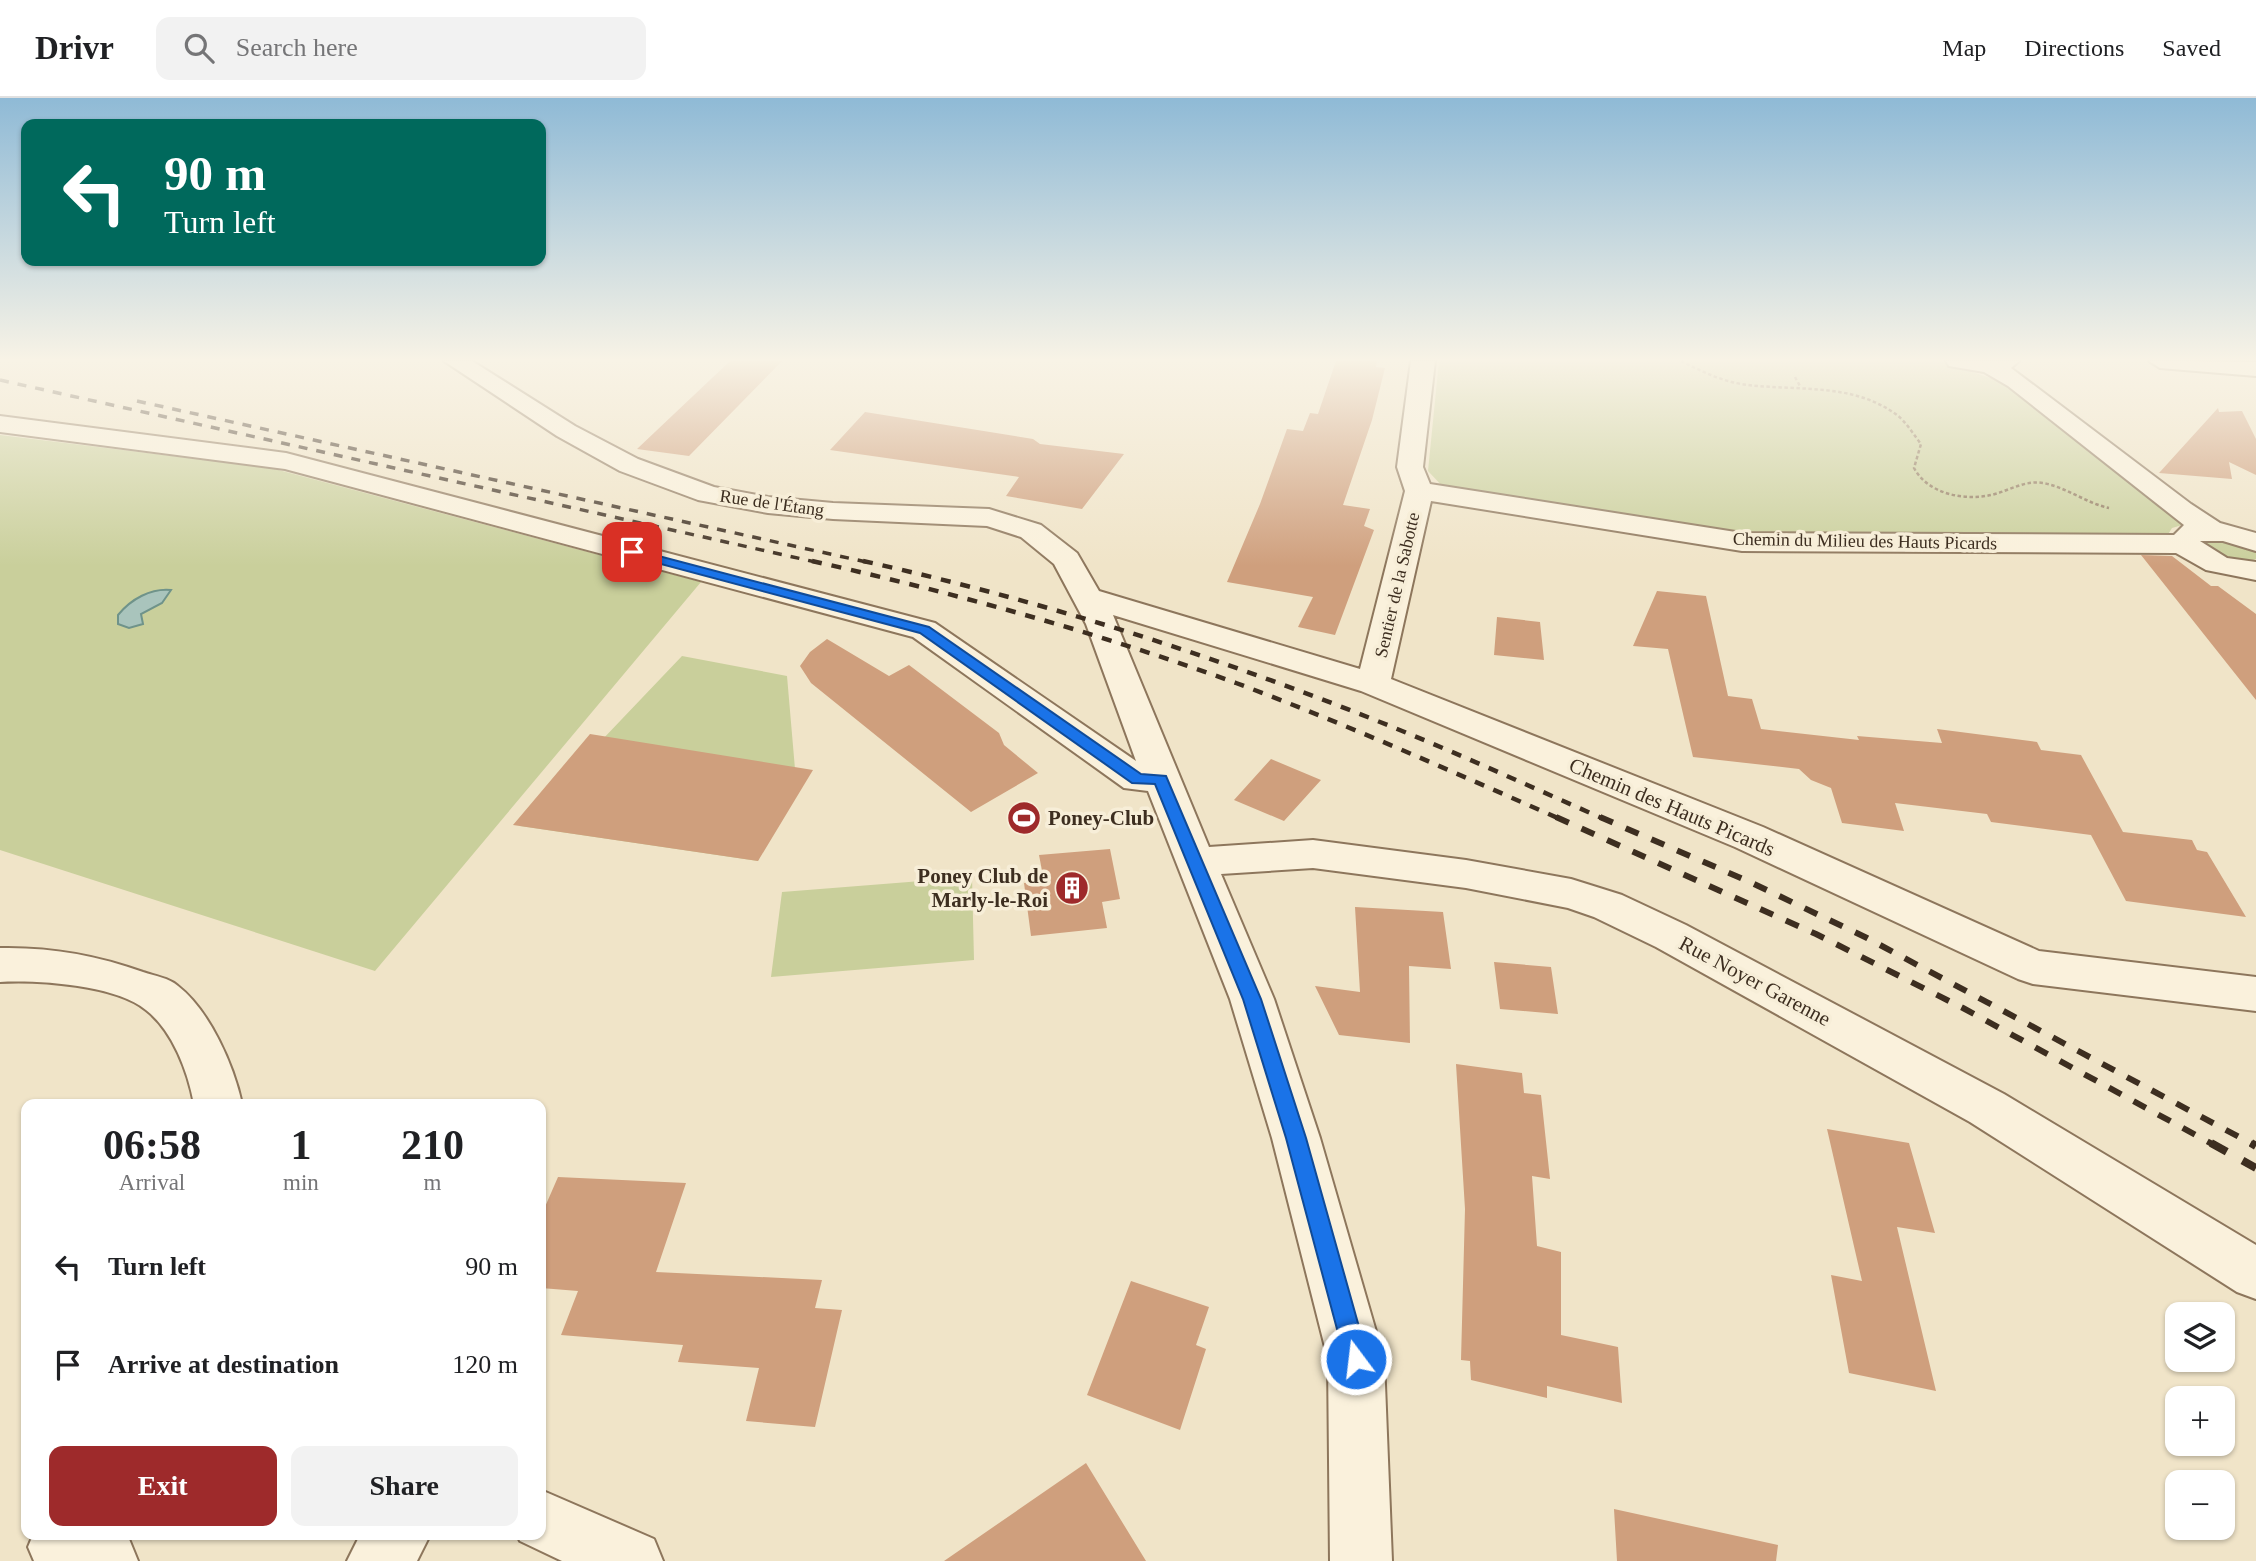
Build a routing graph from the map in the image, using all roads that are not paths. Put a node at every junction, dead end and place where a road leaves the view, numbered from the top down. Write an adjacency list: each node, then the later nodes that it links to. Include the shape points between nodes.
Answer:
1 (41, 429): 10 (street, via 286,461 924,630 1138,779)
2 (563, 429): 8 (street, Rue de l'Étang, via 629,466 708,494 768,505 960,515 1009,523 1031,531 1059,552)
3 (1415, 429): 5 (street, Sentier de la Sabotte, via 1410,467)
4 (2078, 429): 6 (street, via 2181,510)
5 (1419, 491): 6 (street, Chemin du Milieu des Hauts Picards, via 1742,542 2163,544); 9 (street, Sentier de la Sabotte)
6 (2200, 538): 7 (street, via 2224,566)
7 (2255, 564)
8 (1089, 598): 9 (street, Chemin des Hauts Picards); 10 (street, Rue de l'Étang)
9 (1373, 684): 13 (street, Chemin des Hauts Picards, via 1749,837 2032,967)
10 (1161, 779): 11 (street, Rue de l'Étang)
11 (1197, 862): 15 (street, Rue Noyer Garenne, via 1313,854 1466,874 1571,894 1608,906 1987,1108); 20 (street, Rue de l'Étang, via 1252,999 1356,1359)
12 (0, 965): 14 (street, via 31,963 90,970 162,997 200,1049)
13 (2256, 994)
14 (218, 1099)
15 (2256, 1274)
16 (546, 1522): 19 (street)
17 (395, 1540): 18 (street)
18 (378, 1561)
19 (632, 1561)
20 (1362, 1561)

